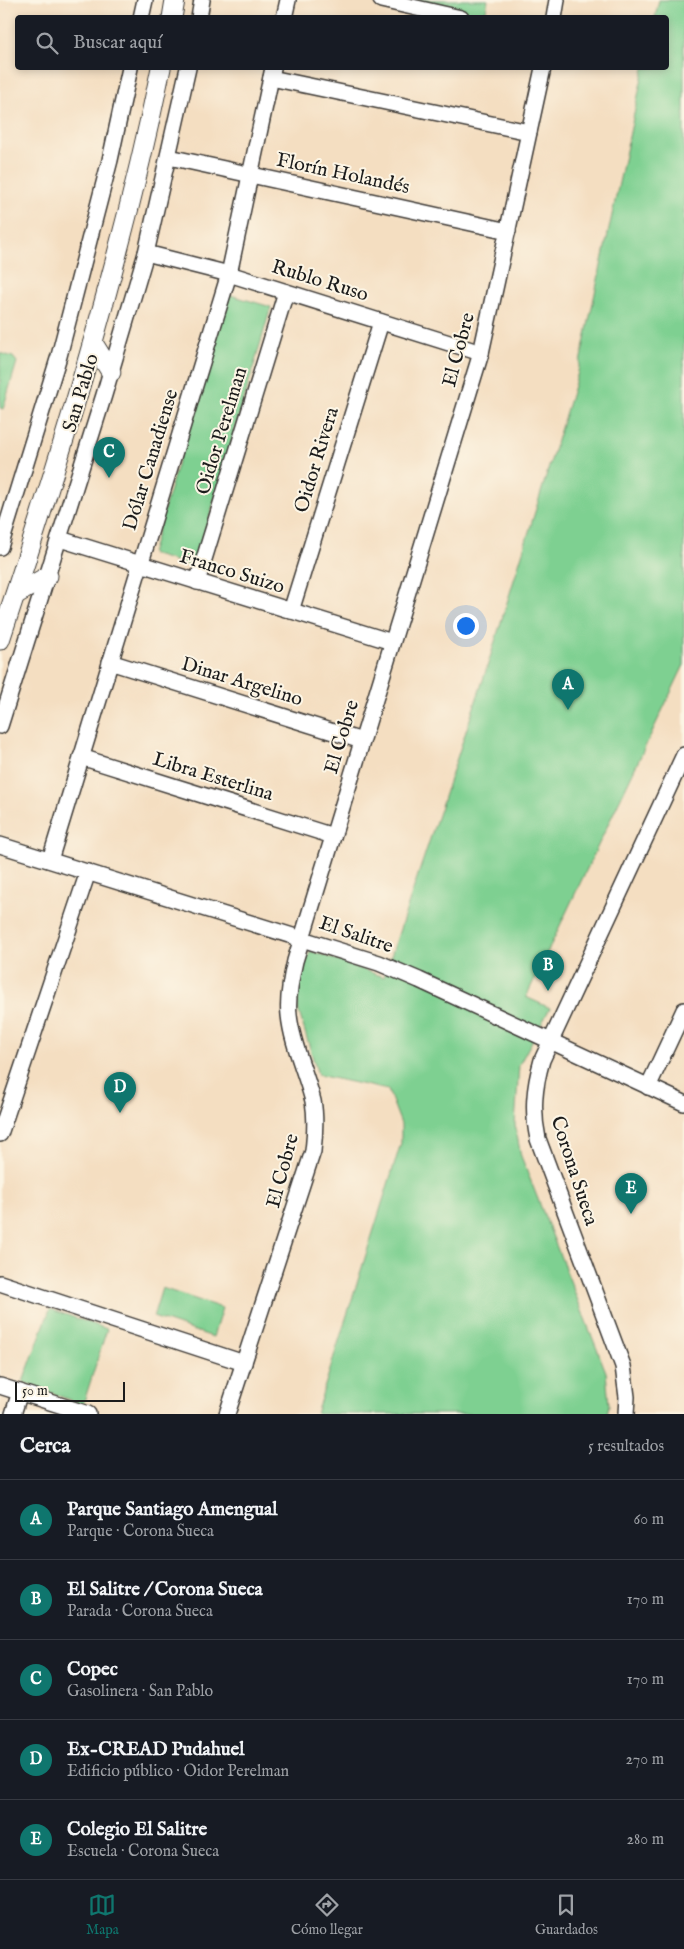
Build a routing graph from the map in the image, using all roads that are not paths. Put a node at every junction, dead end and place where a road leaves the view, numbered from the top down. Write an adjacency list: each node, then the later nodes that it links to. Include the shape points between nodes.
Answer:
1 (144, 0): 7 (street)
2 (175, 0): 8 (main road)
3 (202, 0): 9 (street)
4 (288, 0): 10 (street)
5 (381, 0): 11 (street)
6 (557, 0): 12 (street)
7 (142, 15)
8 (172, 15)
9 (200, 15)
10 (285, 15)
11 (448, 15)
12 (554, 15)
13 (130, 70): 30 (street, San Pablo, via 108,168 59,356)
14 (162, 70): 26 (main road, San Pablo, via 124,231)
15 (188, 70): 19 (street, San Pablo)
16 (543, 70): 18 (street, El Cobre)
17 (272, 72): 18 (street); 20 (street, Dólar Canadiense)
18 (529, 132): 21 (street, El Cobre)
19 (169, 157): 20 (street, Florín Holandés); 22 (street, San Pablo)
20 (250, 175): 21 (street, Florín Holandés); 23 (street, Dólar Canadiense)
21 (508, 231): 27 (street, El Cobre)
22 (146, 253): 23 (street, Rublo Ruso); 28 (street, San Pablo)
23 (229, 274): 24 (street, Rublo Ruso); 31 (street, Dólar Canadiense)
24 (286, 292): 25 (street, Rublo Ruso); 33 (street, Oidor Perelman)
25 (381, 322): 27 (street, Rublo Ruso); 35 (street, Oidor Rivera)
26 (93, 343): 28 (main road); 34 (main road, San Pablo)
27 (481, 353): 37 (street, El Cobre)
28 (111, 372): 29 (street, San Pablo)
29 (60, 539): 31 (street, Franco Suizo); 32 (street, San Pablo)
30 (0, 547)
31 (140, 564): 33 (street, Franco Suizo); 38 (street, Dólar Canadiense)
32 (48, 576): 34 (main road); 39 (street, San Pablo)
33 (197, 582): 35 (street, Franco Suizo)
34 (15, 595): 36 (main road, San Pablo)
35 (291, 611): 37 (street, Franco Suizo)
36 (0, 640)
37 (392, 642): 40 (street, El Cobre)
38 (110, 662): 40 (street, Dinar Argelino); 41 (street, Dólar Canadiense)
39 (0, 726)
40 (362, 741): 43 (street, El Cobre)
41 (81, 757): 43 (street, Libra Esterlina); 45 (street, Dólar Canadiense)
42 (683, 758): 49 (street, Corona Sueca)
43 (333, 836): 47 (street, El Cobre)
44 (0, 844): 45 (street, El Salitre)
45 (50, 860): 46 (street, El Salitre)
46 (88, 872): 47 (street, El Salitre); 52 (street)
47 (301, 938): 49 (street, El Salitre, via 401,972); 54 (street, El Cobre, via 292,975 288,1013 312,1100 315,1125 313,1151)
48 (684, 1010): 50 (street)
49 (550, 1041): 50 (street, El Salitre); 60 (street, Corona Sueca, via 536,1083 536,1132 623,1366)
50 (648, 1087): 51 (street, El Salitre)
51 (684, 1103)
52 (0, 1134)
53 (0, 1283): 54 (street)
54 (244, 1363): 59 (street, El Cobre)
55 (0, 1386): 56 (street)
56 (20, 1392): 57 (street); 58 (street)
57 (13, 1414)
58 (88, 1414)
59 (227, 1414)
60 (626, 1414)

